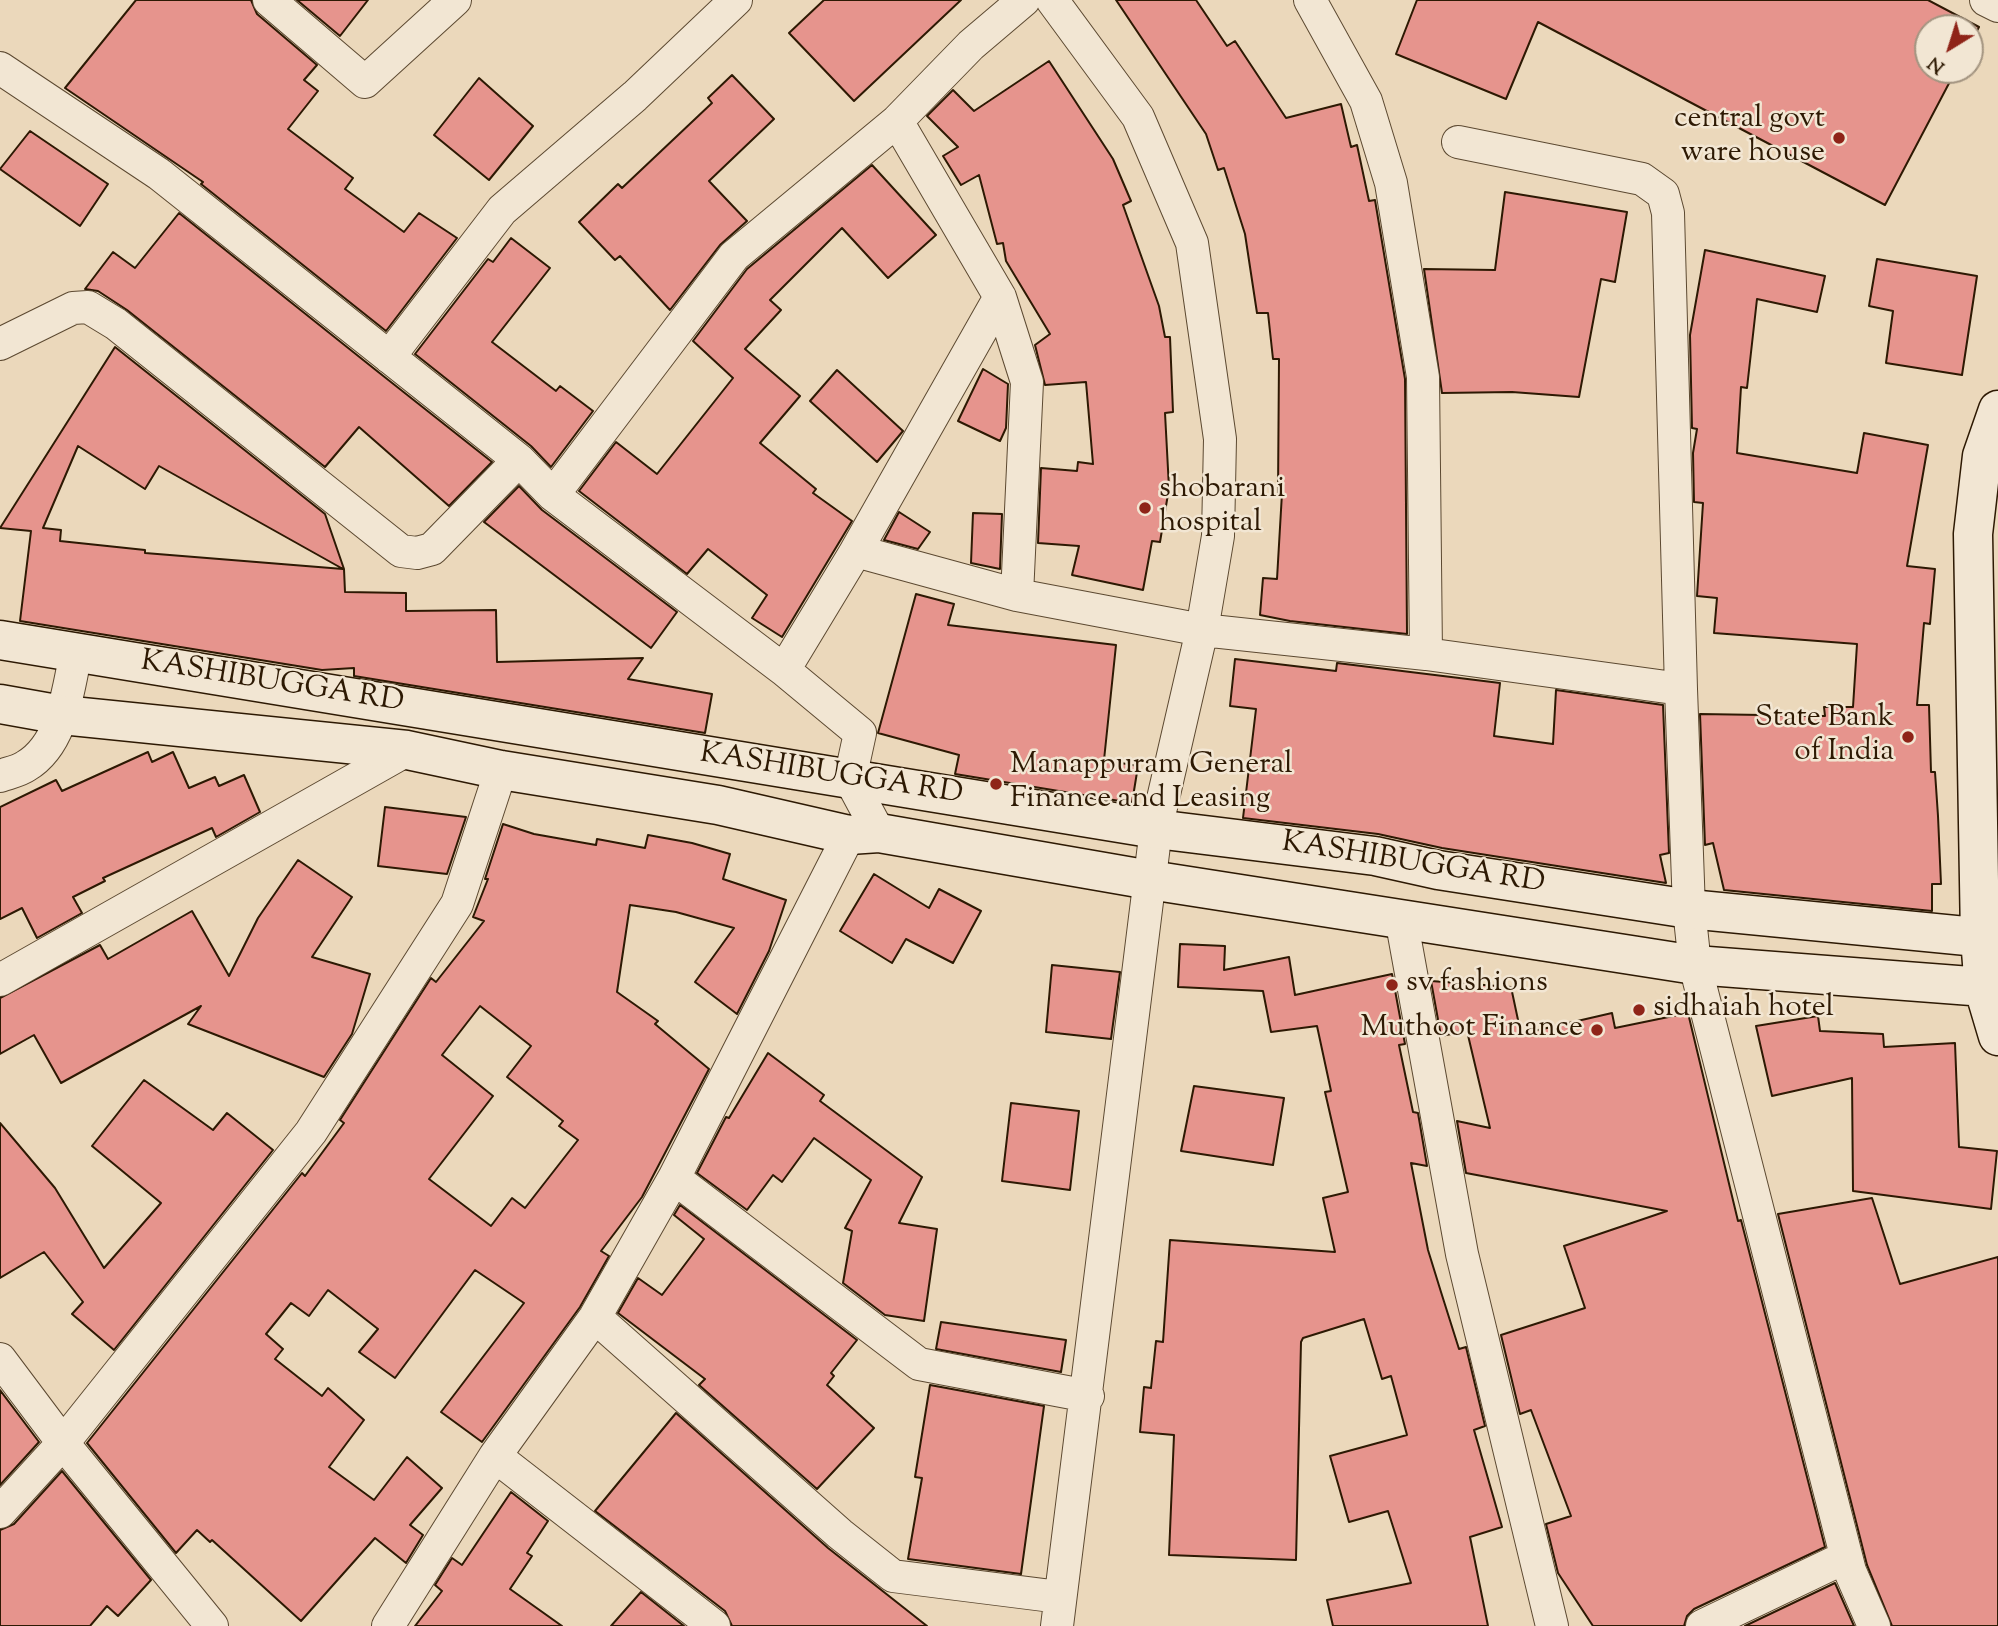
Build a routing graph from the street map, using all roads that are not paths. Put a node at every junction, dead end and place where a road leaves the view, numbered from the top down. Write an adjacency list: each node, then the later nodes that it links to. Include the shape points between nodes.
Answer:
1 (269, 0): 2 (street, via 365,82)
2 (455, 0)
3 (736, 0): 14 (street, via 635,96 502,210)
4 (1024, 0): 10 (street, via 971,45)
5 (1052, 0): 20 (street, via 1138,117 1192,243 1220,439 1218,536)
6 (1310, 0): 23 (street, via 1366,101 1391,183 1423,377)
7 (1986, 0): 8 (street)
8 (1998, 6)
9 (0, 68): 14 (street, via 159,174)
10 (897, 121): 12 (street); 17 (street, via 734,256)
11 (1458, 142): 25 (street, via 1642,178 1663,194 1668,213)
12 (1000, 296): 18 (street); 19 (street, via 1027,382)
13 (0, 344): 16 (street, via 73,308 88,307 117,324 401,551 432,549)
14 (389, 357): 16 (street)
15 (1998, 410): 37 (main road, via 1982,456 1973,534)
16 (519, 460): 17 (street)
17 (553, 495): 24 (street)
18 (856, 551): 19 (street); 24 (street)
19 (1017, 595): 20 (street)
20 (1202, 629): 23 (street); 32 (street)
21 (0, 640): 22 (main road, KASHIBUGGA RD)
22 (76, 652): 27 (street); 31 (main road, KASHIBUGGA RD)
23 (1426, 654): 25 (street)
24 (784, 670): 31 (street, via 860,733)
25 (1681, 689): 35 (street)
26 (0, 704): 27 (main road, KASHIBUGGA RD)
27 (62, 715): 28 (main road, KASHIBUGGA RD); 30 (street, via 39,756)
28 (407, 750): 29 (main road, KASHIBUGGA RD); 39 (street)
29 (501, 770): 33 (main road, KASHIBUGGA RD); 46 (street, via 457,904 338,1092 311,1132)
30 (0, 776)
31 (850, 779): 32 (main road, KASHIBUGGA RD); 33 (street)
32 (1156, 829): 34 (street); 35 (main road, KASHIBUGGA RD, via 1376,856)
33 (864, 834): 34 (main road, KASHIBUGGA RD); 42 (street)
34 (1150, 880): 36 (main road, KASHIBUGGA RD); 45 (street)
35 (1689, 909): 37 (main road, KASHIBUGGA RD); 38 (street)
36 (1401, 918): 38 (main road, KASHIBUGGA RD); 54 (street, via 1462,1254)
37 (1989, 939): 40 (main road)
38 (1695, 965): 40 (main road, KASHIBUGGA RD); 49 (street)
39 (0, 980)
40 (1991, 988): 41 (main road)
41 (1998, 1036)
42 (674, 1178): 43 (street); 45 (street, via 919,1364)
43 (594, 1317): 47 (street); 50 (street, via 893,1576)
44 (0, 1359): 46 (street)
45 (1088, 1396): 50 (street)
46 (62, 1443): 48 (street); 51 (street)
47 (495, 1457): 52 (street); 53 (street)
48 (0, 1512)
49 (1846, 1557): 55 (street); 56 (street)
50 (1059, 1611)
51 (212, 1626)
52 (388, 1626)
53 (714, 1626)
54 (1552, 1626)
55 (1702, 1626)
56 (1874, 1626)

